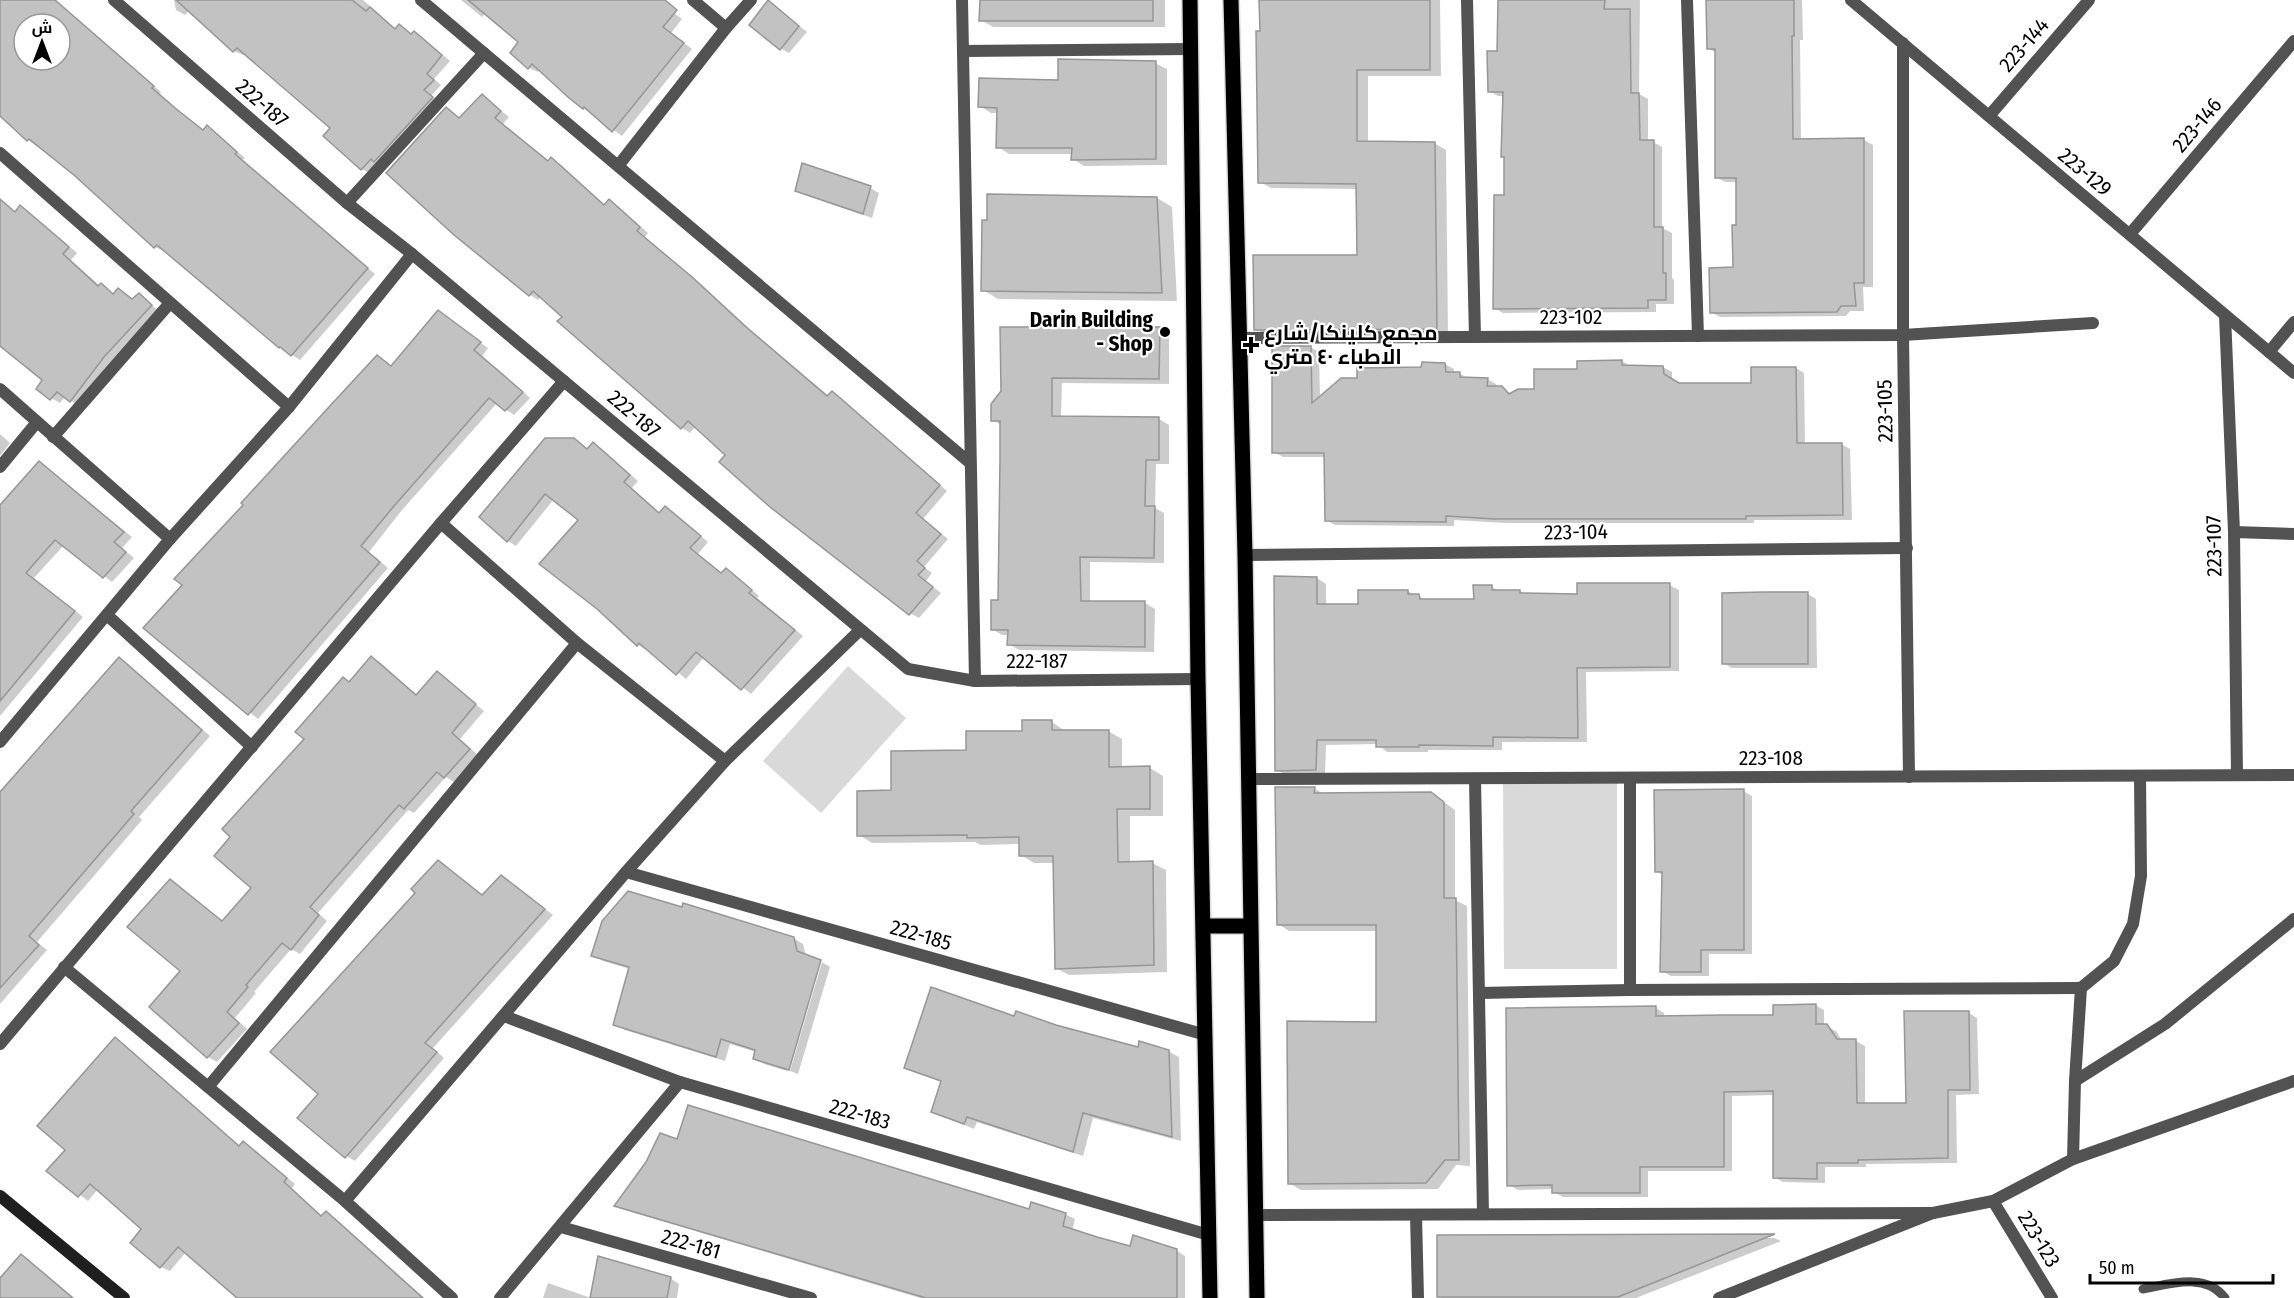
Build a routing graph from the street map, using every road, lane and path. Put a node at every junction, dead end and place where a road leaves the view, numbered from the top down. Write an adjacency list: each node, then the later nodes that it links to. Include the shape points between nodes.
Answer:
1 (114, 0): 21 (street, 222-187)
2 (421, 0): 17 (street)
3 (693, 0): 12 (street)
4 (751, 0): 12 (street)
5 (962, 0): 16 (street)
6 (1190, 0): 15 (main road)
7 (1231, 0): 31 (main road)
8 (1467, 0): 30 (street)
9 (1687, 0): 29 (street)
10 (1851, 0): 14 (street, 223-129)
11 (2088, 0): 18 (street, 223-144)
12 (726, 28): 20 (street)
13 (2294, 41): 22 (street, 223-146)
14 (1903, 43): 18 (street, 223-129); 28 (street, 223-105)
15 (1191, 49): 16 (street); 50 (main road)
16 (963, 51): 39 (street)
17 (484, 53): 20 (street); 21 (street)
18 (1989, 116): 22 (street, 223-129)
19 (0, 153): 24 (street)
20 (618, 165): 39 (street)
21 (347, 203): 23 (street, 222-187)
22 (2130, 234): 25 (street, 223-129)
23 (412, 254): 34 (street, 222-187); 36 (street)
24 (170, 303): 36 (street); 38 (street)
25 (2225, 315): 32 (street, 223-129); 42 (street, 223-107)
26 (2294, 322): 32 (street)
27 (2092, 323): 28 (street, 223-102)
28 (1903, 335): 29 (street, 223-102); 45 (street, 223-105)
29 (1698, 336): 30 (street, 223-102)
30 (1475, 337): 31 (street, 223-102)
31 (1239, 338): 46 (main road)
32 (2269, 352): 33 (street, 223-129)
33 (2294, 373)
34 (564, 381): 41 (street); 48 (street, 222-187)
35 (0, 389): 37 (street)
36 (289, 407): 44 (street)
37 (37, 422): 38 (street); 40 (street)
38 (53, 437): 44 (street)
39 (969, 462): 51 (street)
40 (0, 467)
41 (441, 523): 49 (street); 53 (street)
42 (2234, 532): 43 (street); 55 (street, 223-107)
43 (2294, 534)
44 (170, 539): 47 (street)
45 (1907, 548): 46 (street, 223-104); 58 (street, 223-105)
46 (1245, 555): 60 (main road)
47 (107, 615): 52 (street); 53 (street)
48 (860, 630): 51 (street, 222-187, via 909,669); 54 (street)
49 (577, 643): 54 (street); 76 (street)
50 (1198, 679): 51 (street, 222-187); 64 (main road)
51 (975, 681)
52 (0, 742)
53 (252, 747): 66 (street)
54 (725, 761): 62 (street)
55 (2237, 775): 56 (street, 223-108); 57 (street, 223-108)
56 (2294, 775)
57 (2139, 776): 58 (street, 223-108); 67 (street, via 2141,876 2133,924 2114,961)
58 (1909, 777): 59 (street, 223-108)
59 (1630, 778): 61 (street, 223-108); 68 (street)
60 (1248, 779): 61 (street, 223-108); 65 (main road)
61 (1475, 779): 69 (street)
62 (626, 872): 70 (street); 71 (street, 222-185)
63 (2294, 919): 75 (street, via 2165,1024)
64 (1204, 926): 65 (main road); 71 (main road)
65 (1250, 926): 83 (main road)
66 (64, 967): 72 (street); 76 (street)
67 (2081, 988): 68 (street); 75 (street)
68 (1630, 990): 69 (street)
69 (1480, 993): 82 (street)
70 (504, 1016): 74 (street, 222-183); 79 (street)
71 (1206, 1035): 86 (main road)
72 (0, 1044)
73 (2294, 1081): 77 (street)
74 (680, 1082): 85 (street); 86 (street, 222-183)
75 (2075, 1082): 77 (street)
76 (208, 1087): 79 (street)
77 (2073, 1159): 80 (street)
78 (0, 1196): 88 (street)
79 (345, 1201): 89 (street)
80 (1994, 1201): 81 (street); 96 (street, 223-123)
81 (1933, 1213): 82 (street); 95 (street)
82 (1483, 1214): 84 (street)
83 (1255, 1215): 84 (street); 93 (main road)
84 (1416, 1215): 94 (street)
85 (561, 1227): 90 (street); 91 (street, 222-181)
86 (1209, 1234): 92 (main road)
87 (2144, 1289): 97 (lane, via 2191,1280 2212,1286)
88 (124, 1298)
89 (452, 1298)
90 (500, 1298)
91 (811, 1298)
92 (1210, 1298)
93 (1257, 1298)
94 (1418, 1298)
95 (1719, 1298)
96 (2052, 1298)
97 (2225, 1298)

